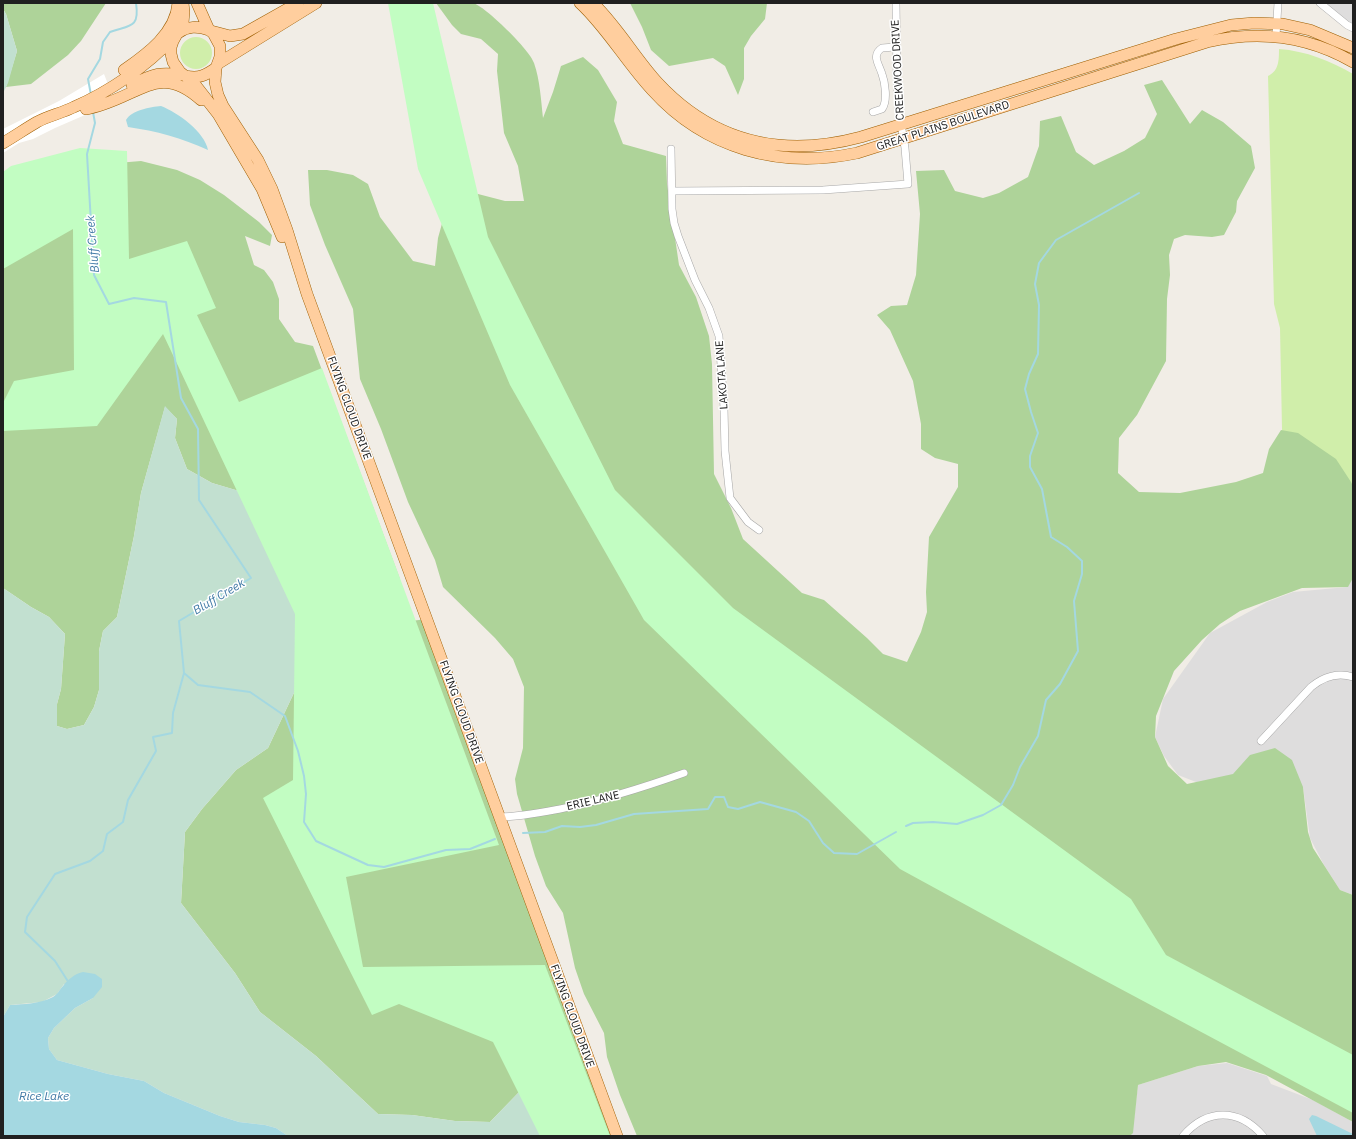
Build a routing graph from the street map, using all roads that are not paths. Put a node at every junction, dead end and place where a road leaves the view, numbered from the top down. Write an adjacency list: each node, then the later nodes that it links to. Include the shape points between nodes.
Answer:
1 (178, 3): 21 (main road, via 175,19 167,32)
2 (183, 3): 14 (main road, FLYING CLOUD DRIVE, via 184,19)
3 (197, 3): 13 (main road, FLYING CLOUD DRIVE)
4 (298, 3): 13 (main road, via 243,34 233,36)
5 (316, 3): 19 (main road)
6 (580, 3): 25 (main road, GREAT PLAINS BOULEVARD, via 661,99 688,121 726,142 768,155 818,159 857,153)
7 (593, 3): 23 (main road, GREAT PLAINS BOULEVARD, via 671,96 696,116 735,135 771,144 819,146 861,138)
8 (896, 3): 16 (street, CREEKWOOD DRIVE)
9 (1278, 3): 11 (street)
10 (1320, 3): 12 (street)
11 (1276, 23): 15 (street); 17 (main road, GREAT PLAINS BOULEVARD, via 1310,30); 23 (main road, GREAT PLAINS BOULEVARD, via 1239,24 1203,31)
12 (1353, 28)
13 (210, 31): 14 (main road, via 192,27); 19 (main road, FLYING CLOUD DRIVE, via 220,46)
14 (176, 35): 20 (main road, FLYING CLOUD DRIVE, via 171,47 172,58 174,65); 21 (main road, via 162,50)
15 (1276, 36): 18 (main road, GREAT PLAINS BOULEVARD, via 1316,45); 25 (main road, GREAT PLAINS BOULEVARD, via 1241,36 1208,42)
16 (895, 47): 22 (street, via 882,48 877,54 876,60 883,76 885,103 881,110); 23 (street, CREEKWOOD DRIVE)
17 (1353, 48)
18 (1353, 62)
19 (217, 65): 20 (main road, via 203,76); 30 (main road, FLYING CLOUD DRIVE, via 215,82 218,95 258,160 272,190)
20 (185, 76): 21 (main road, via 167,72 152,74); 27 (main road, FLYING CLOUD DRIVE, via 218,114)
21 (111, 91): 24 (main road, via 38,122); 24 (main road, via 105,104); 27 (main road, via 155,83 168,82 180,85 193,92 209,107)
22 (873, 112)
23 (901, 125): 25 (street, CREEKWOOD DRIVE)
24 (22, 132): 26 (main road)
25 (903, 139): 29 (street, CREEKWOOD DRIVE, via 908,184 819,190)
26 (3, 143)
27 (238, 147): 30 (main road, FLYING CLOUD DRIVE, via 266,197)
28 (671, 149): 29 (street, LAKOTA LANE)
29 (672, 191): 31 (street, LAKOTA LANE, via 673,216 678,236 719,336 725,458 730,498 748,522)
30 (305, 288): 35 (main road, FLYING CLOUD DRIVE)
31 (760, 530)
32 (1353, 677): 33 (street, via 1334,676 1319,681)
33 (1261, 741)
34 (684, 773): 35 (street, ERIE LANE, via 603,800 526,815)
35 (499, 816): 36 (main road, FLYING CLOUD DRIVE)
36 (617, 1136)
37 (1183, 1136): 38 (street, via 1202,1120 1225,1115 1246,1121)
38 (1263, 1136)

